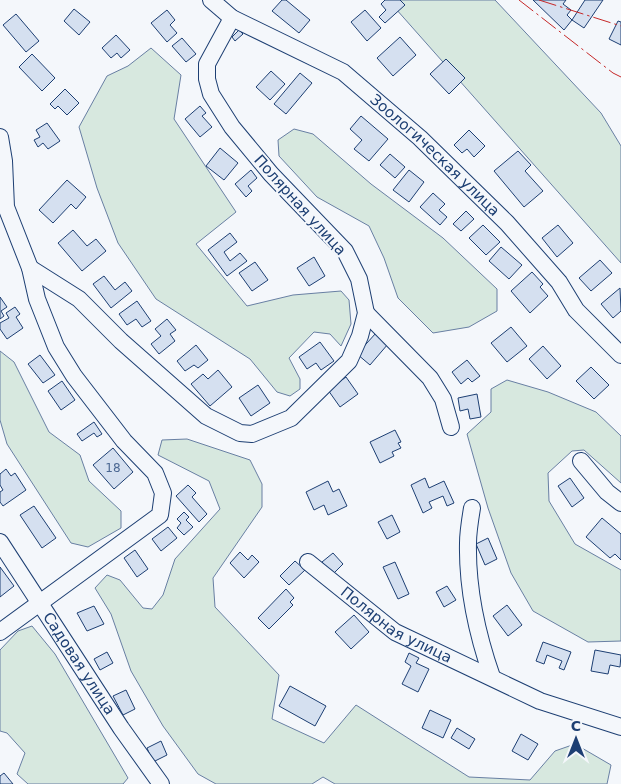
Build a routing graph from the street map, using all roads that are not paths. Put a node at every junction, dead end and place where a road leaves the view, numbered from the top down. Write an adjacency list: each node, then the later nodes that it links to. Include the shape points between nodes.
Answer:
1 (211, 0): 2 (street, Зоологическая улица)
2 (232, 18): 5 (street, Полярная улица, via 208,64 211,94 232,128 271,174 345,251 359,279); 6 (street, Зоологическая улица, via 343,72 420,138 507,223 559,282 576,310)
3 (0, 137): 4 (street, via 6,206)
4 (30, 268): 5 (street, Полярная улица, via 79,299 206,416 240,433 252,434 291,418 319,392 349,362); 13 (street, via 37,299 56,347 124,441 155,473 163,493 160,514)
5 (366, 313): 7 (street, via 430,378 443,399)
6 (621, 355)
7 (451, 427)
8 (581, 461): 9 (street, via 607,492)
9 (621, 503)
10 (472, 508): 15 (street, via 468,542 470,591 482,648)
11 (0, 542): 13 (street, Садовая улица)
12 (308, 562): 15 (street, Полярная улица, via 395,632)
13 (39, 602): 14 (street); 17 (street, Садовая улица)
14 (0, 632)
15 (492, 677): 16 (street, Полярная улица, via 540,701)
16 (621, 727)
17 (161, 784)

